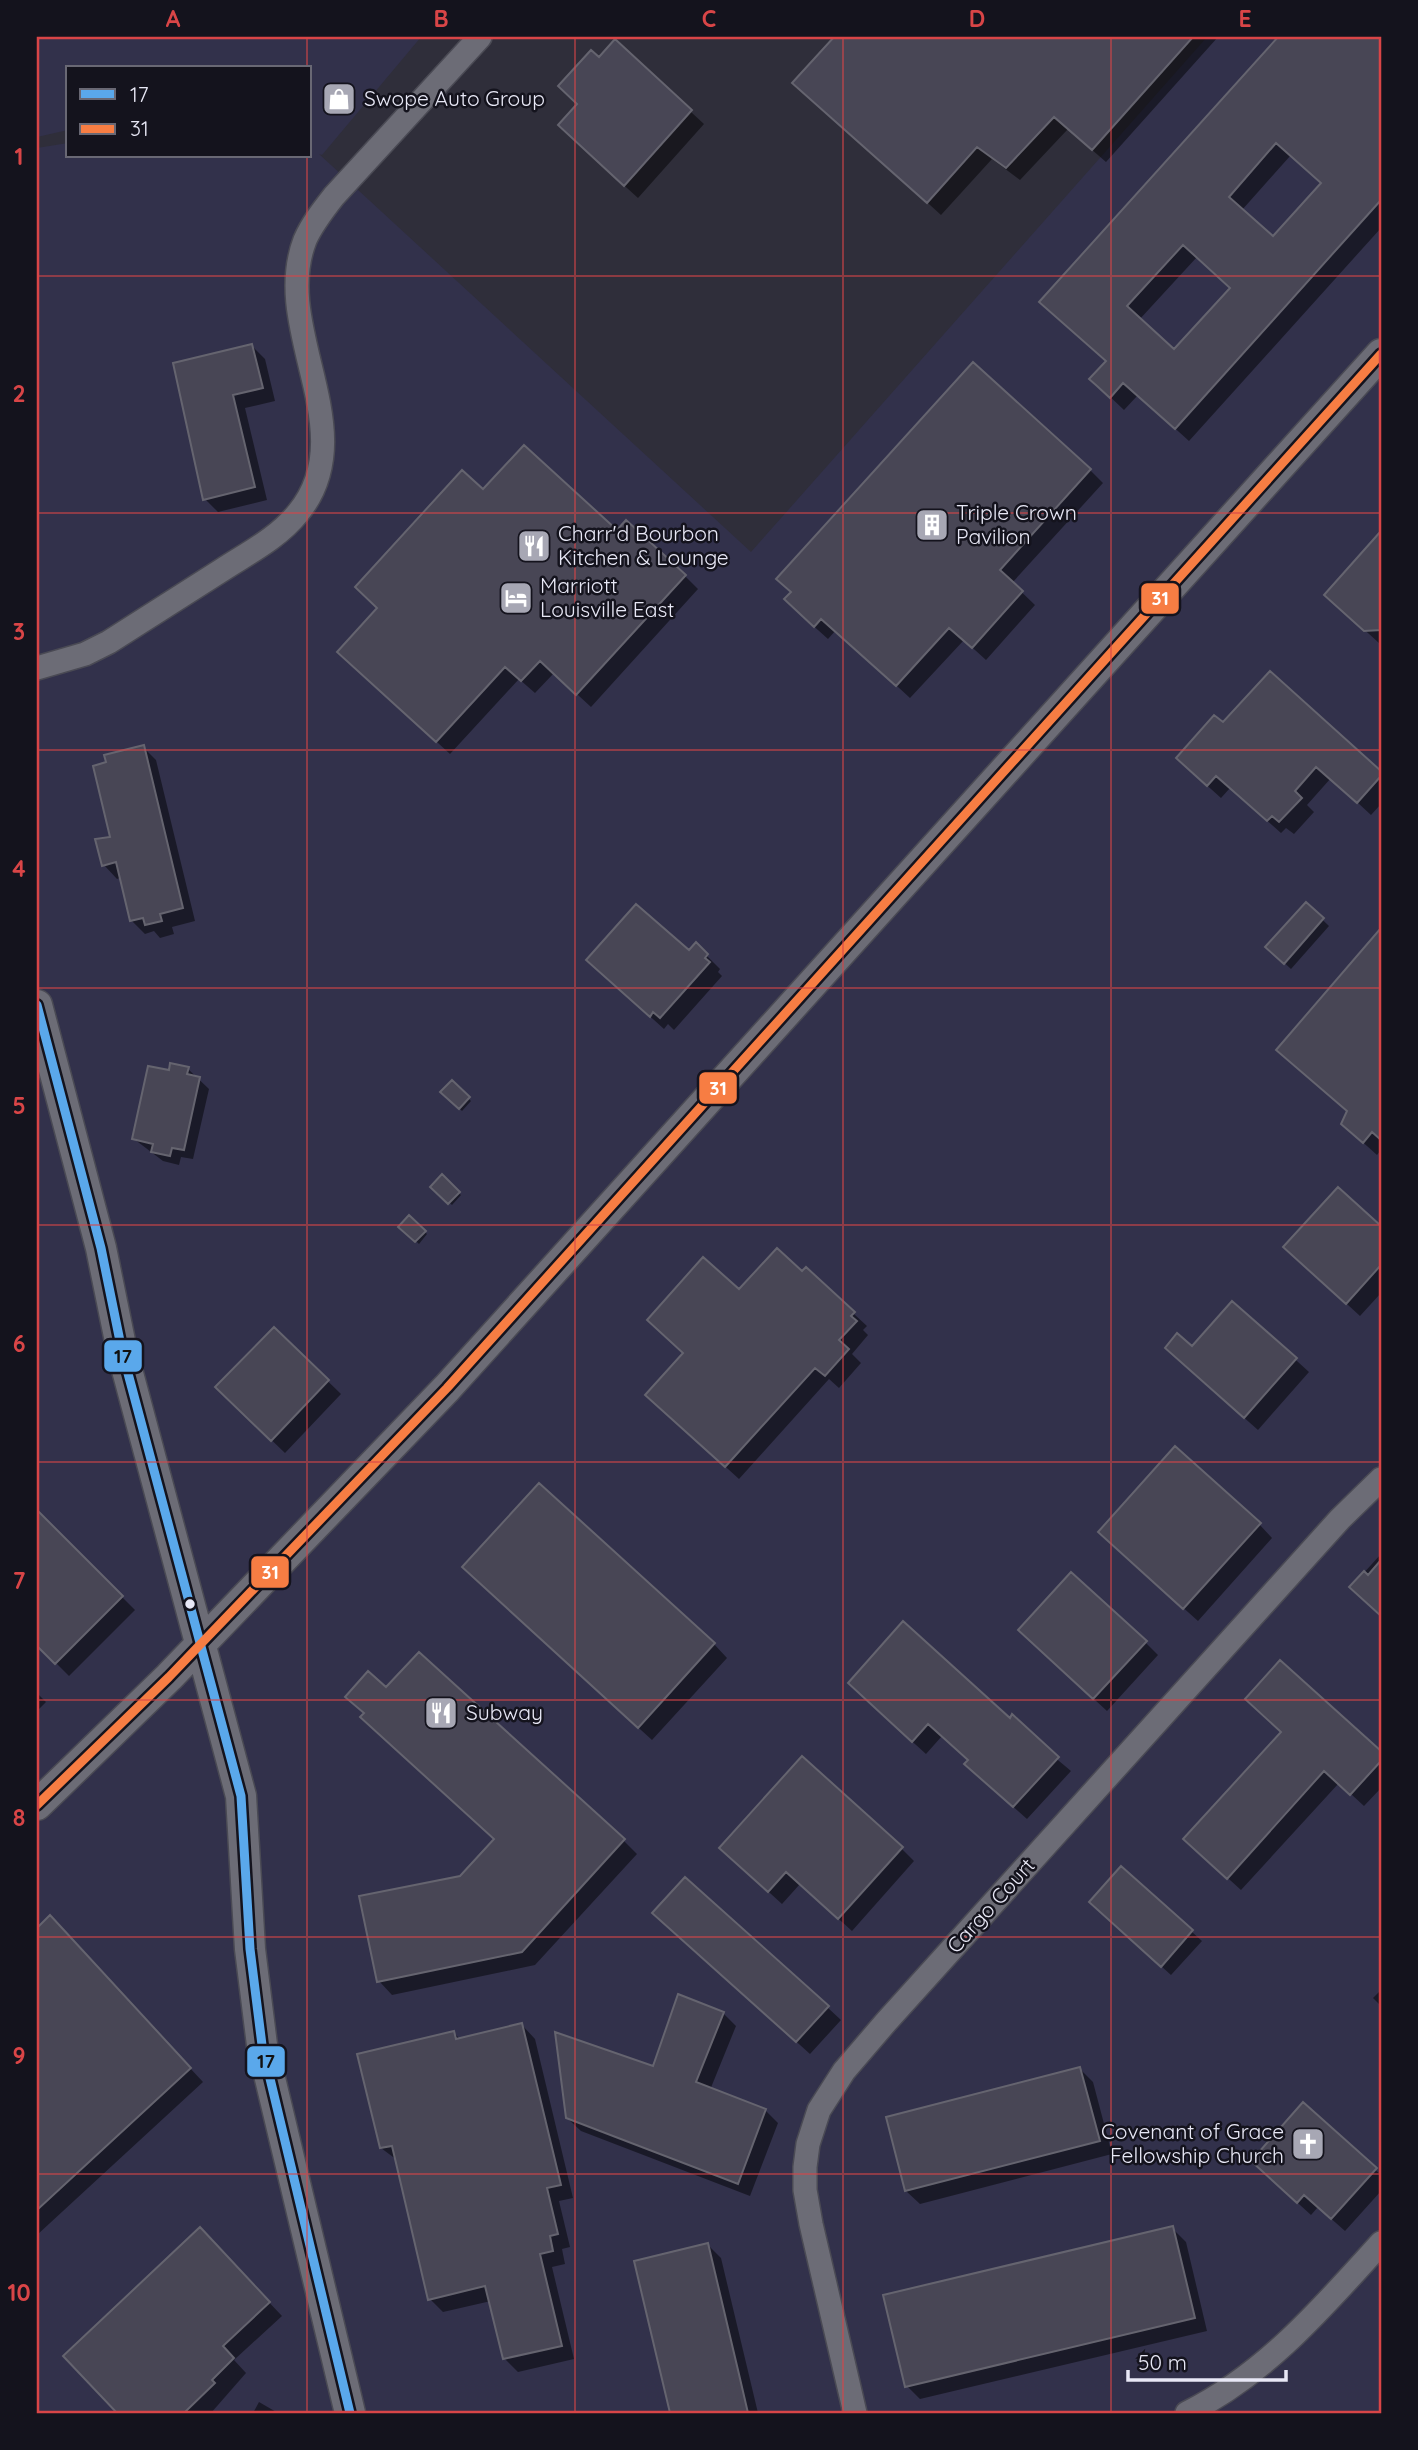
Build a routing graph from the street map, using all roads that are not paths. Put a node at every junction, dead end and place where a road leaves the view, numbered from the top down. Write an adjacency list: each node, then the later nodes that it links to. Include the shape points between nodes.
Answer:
1 (480, 37): 3 (street, via 334,196 305,241 298,268 297,306 323,431 320,470 306,502 286,526 261,545 109,642)
2 (1381, 354): 6 (street, via 447,1388)
3 (37, 668)
4 (37, 1005): 6 (street)
5 (1381, 1479): 10 (street, Cargo Court, via 1327,1533 886,2022 844,2071 819,2110 808,2144 805,2190)
6 (199, 1644): 7 (street); 9 (street, via 241,1797 250,1949 262,2045)
7 (37, 1805)
8 (1381, 2243): 11 (street, via 1284,2345 1224,2393)
9 (350, 2413)
10 (855, 2413)
11 (1187, 2413)

